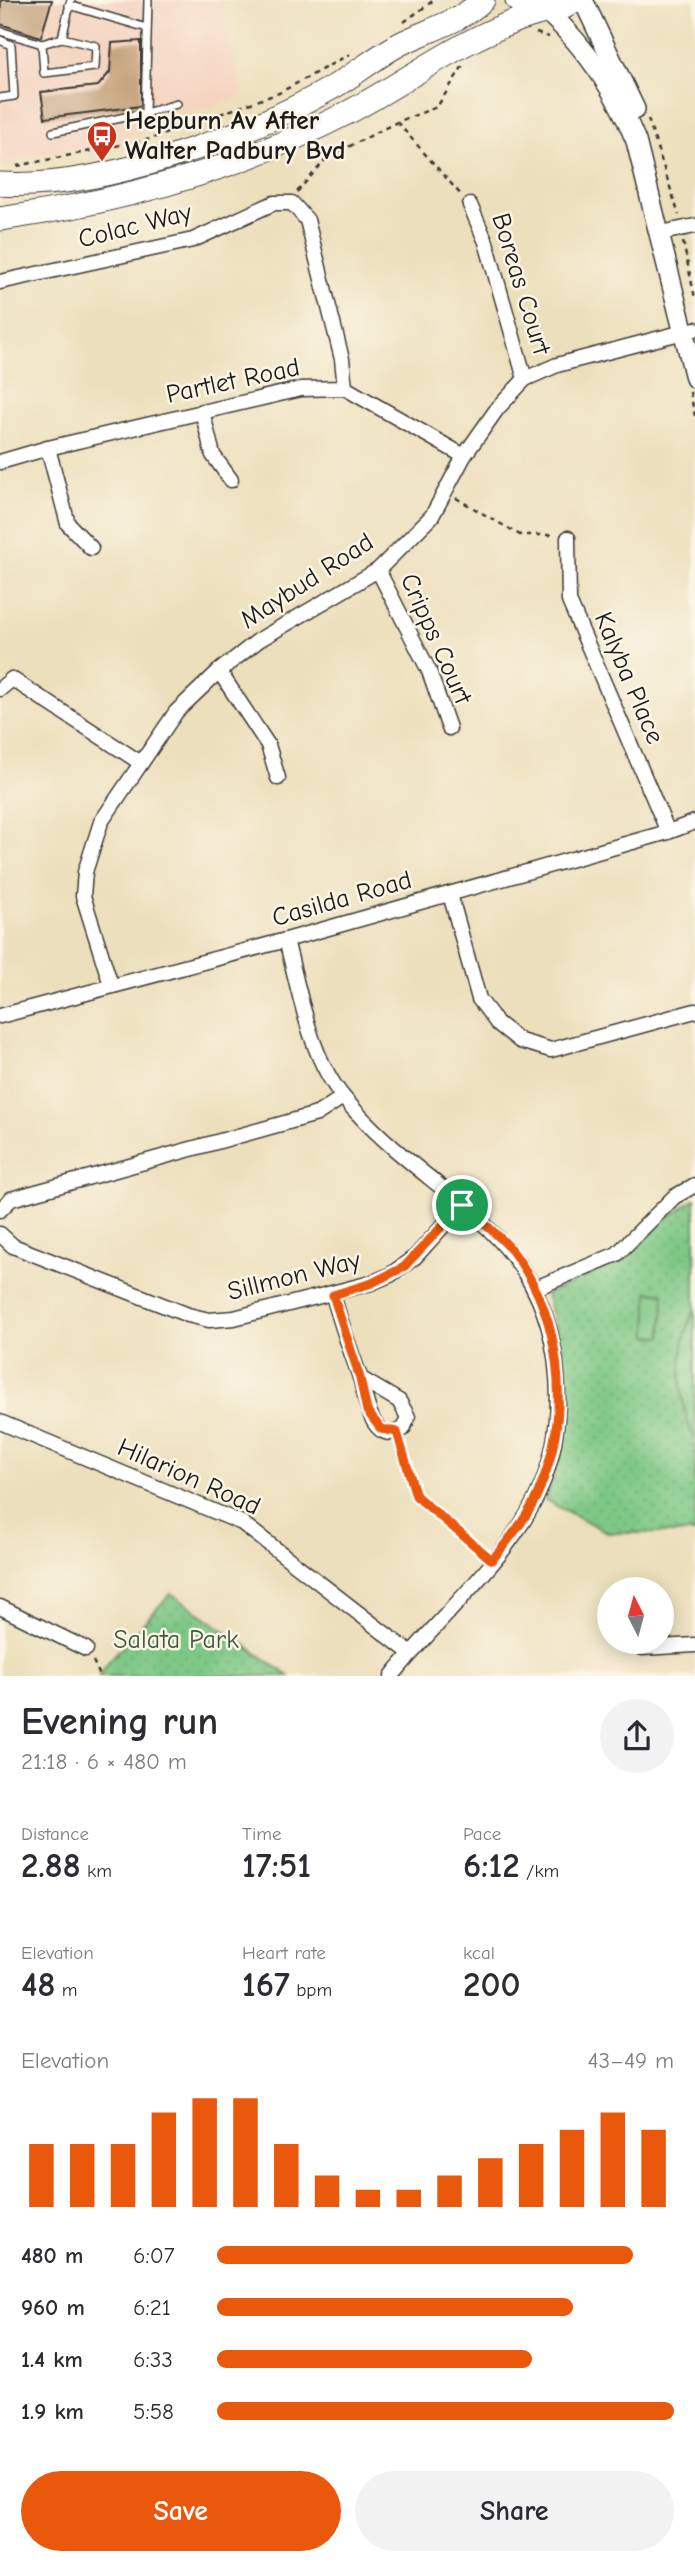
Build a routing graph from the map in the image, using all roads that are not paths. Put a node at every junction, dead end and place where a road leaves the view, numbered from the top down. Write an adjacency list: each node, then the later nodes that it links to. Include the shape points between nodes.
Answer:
1 (148, 0): 8 (lane)
2 (483, 0): 17 (main road, via 316,96 211,142 99,174 36,186)
3 (517, 0): 7 (main road)
4 (574, 0): 7 (main road)
5 (583, 0): 20 (main road, via 643,128)
6 (70, 2): 8 (lane); 10 (lane)
7 (541, 19): 19 (main road, via 489,30 348,112 228,164 129,194); 20 (main road, via 582,45 621,104)
8 (147, 28): 15 (lane)
9 (0, 31): 12 (lane)
10 (62, 38): 12 (lane); 12 (lane, via 96,46 95,67 44,74)
11 (0, 40): 13 (lane, via 11,45 14,96)
12 (42, 44)
13 (0, 98)
14 (177, 104): 15 (lane)
15 (145, 113): 16 (lane)
16 (53, 132)
17 (7, 175)
18 (470, 205): 24 (street, Boreas Court, via 486,242)
19 (0, 219)
20 (678, 230): 22 (main road)
21 (0, 282): 25 (street, Colac Way, via 193,240 274,203 292,203 307,220)
22 (691, 331): 23 (main road); 24 (street, Maybud Road, via 557,365)
23 (695, 378)
24 (525, 379): 28 (street, Maybud Road)
25 (345, 388): 26 (street, Partlet Road, via 301,389); 28 (street)
26 (202, 411): 27 (street, Partlet Road); 30 (street, via 213,455)
27 (48, 448): 29 (street, Partlet Road); 32 (street, via 68,524)
28 (464, 456): 33 (street, Maybud Road, via 432,516)
29 (0, 462)
30 (231, 481)
31 (568, 538): 40 (street, Kalyba Place, via 569,601)
32 (91, 548)
33 (378, 570): 34 (street, Maybud Road, via 259,640); 36 (street, Cripps Court, via 429,671)
34 (219, 671): 37 (street, Maybud Road, via 176,712); 38 (street, via 268,745)
35 (0, 689): 37 (street, via 12,679)
36 (449, 728)
37 (141, 763): 43 (street, Maybud Road, via 101,822 85,872 83,897)
38 (278, 778)
39 (695, 822): 40 (street, Casilda Road)
40 (668, 832): 41 (street, Casilda Road)
41 (450, 894): 42 (street, Casilda Road); 44 (street, via 479,999 497,1023 520,1041 551,1050)
42 (286, 940): 43 (street, Casilda Road); 46 (street, via 310,1031)
43 (111, 985): 45 (street, Casilda Road)
44 (695, 1011)
45 (0, 1016)
46 (343, 1097): 48 (street); 49 (street, via 317,1114 29,1194)
47 (695, 1185): 51 (street, via 674,1197 617,1254)
48 (462, 1205): 51 (street, via 508,1246); 52 (street, Sillmon Way, via 404,1267)
49 (1, 1206)
50 (0, 1235): 52 (street, Sillmon Way, via 25,1251 209,1320)
51 (536, 1288): 59 (street, via 556,1356 558,1415 540,1489 516,1530)
52 (333, 1295): 53 (street)
53 (360, 1378): 53 (street, via 372,1421 389,1433 397,1432 407,1423 405,1409)
54 (0, 1423): 59 (street, Hilarion Road, via 242,1522)
55 (0, 1607): 58 (street)
56 (695, 1646): 57 (street)
57 (674, 1647)
58 (86, 1649)
59 (410, 1653): 60 (street)
60 (392, 1676)

